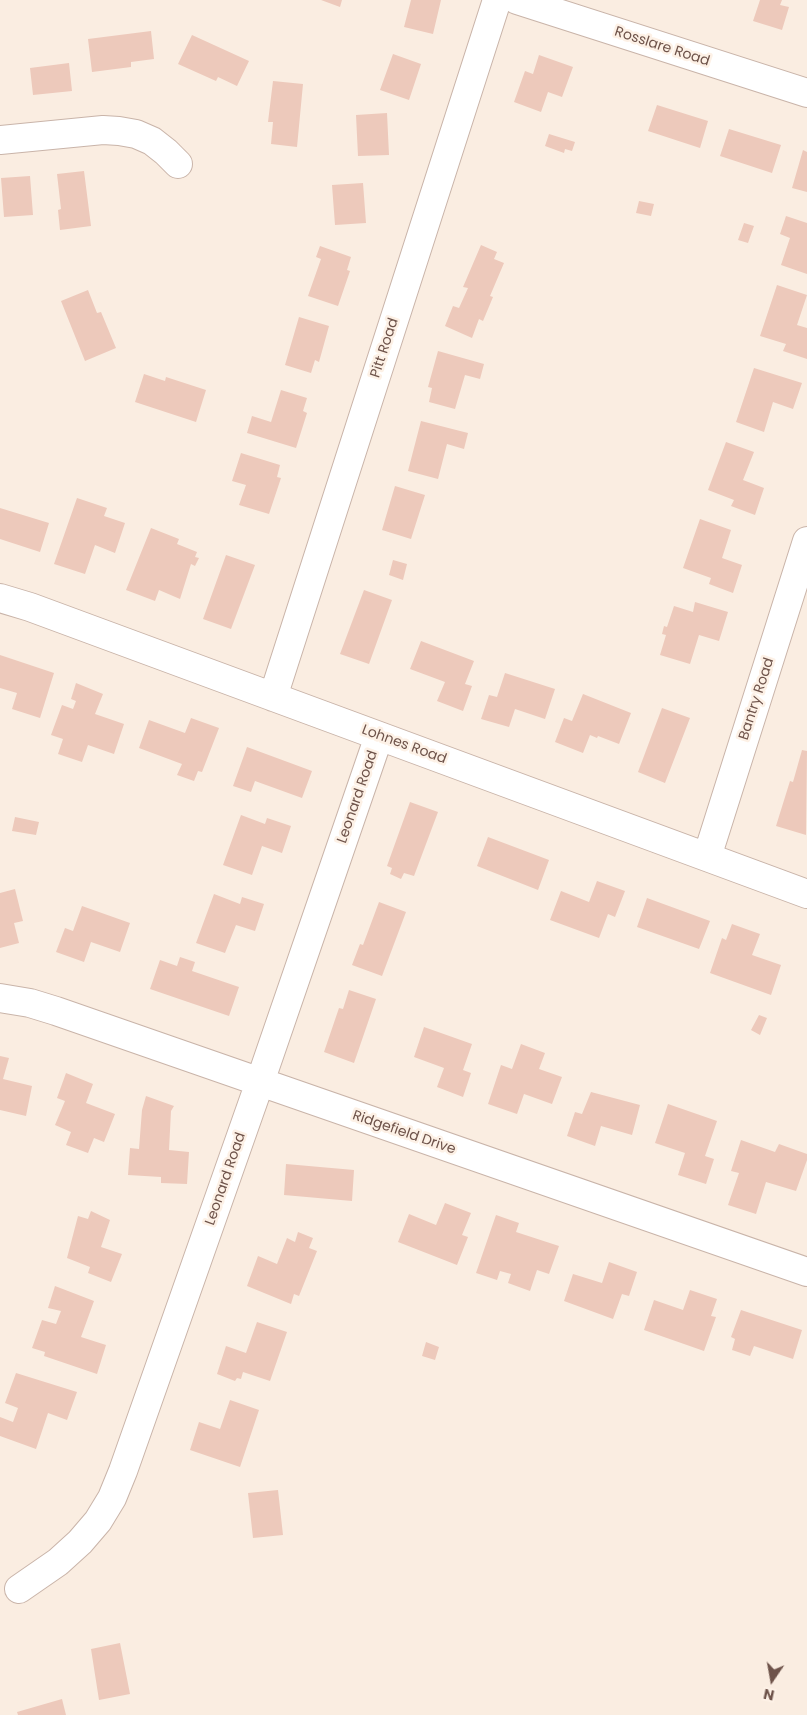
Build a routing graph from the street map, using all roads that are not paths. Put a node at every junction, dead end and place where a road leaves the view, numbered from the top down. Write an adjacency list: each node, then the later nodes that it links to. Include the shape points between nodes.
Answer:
1 (497, 0): 8 (street, Pitt Road)
2 (517, 0): 3 (street, Rosslare Road)
3 (807, 93)
4 (0, 140): 5 (street, via 119,131 152,141)
5 (178, 164)
6 (807, 541): 10 (street, Bantry Road)
7 (0, 598): 8 (street, Lohnes Road)
8 (273, 697): 9 (street, Lohnes Road)
9 (380, 736): 10 (street, Lohnes Road); 13 (street, Leonard Road)
10 (707, 857): 11 (street, Lohnes Road)
11 (807, 894)
12 (0, 998): 13 (street, Ridgefield Drive, via 56,1011)
13 (260, 1082): 14 (street, Ridgefield Drive); 15 (street, Leonard Road, via 112,1498 80,1542)
14 (807, 1272)
15 (19, 1589)

